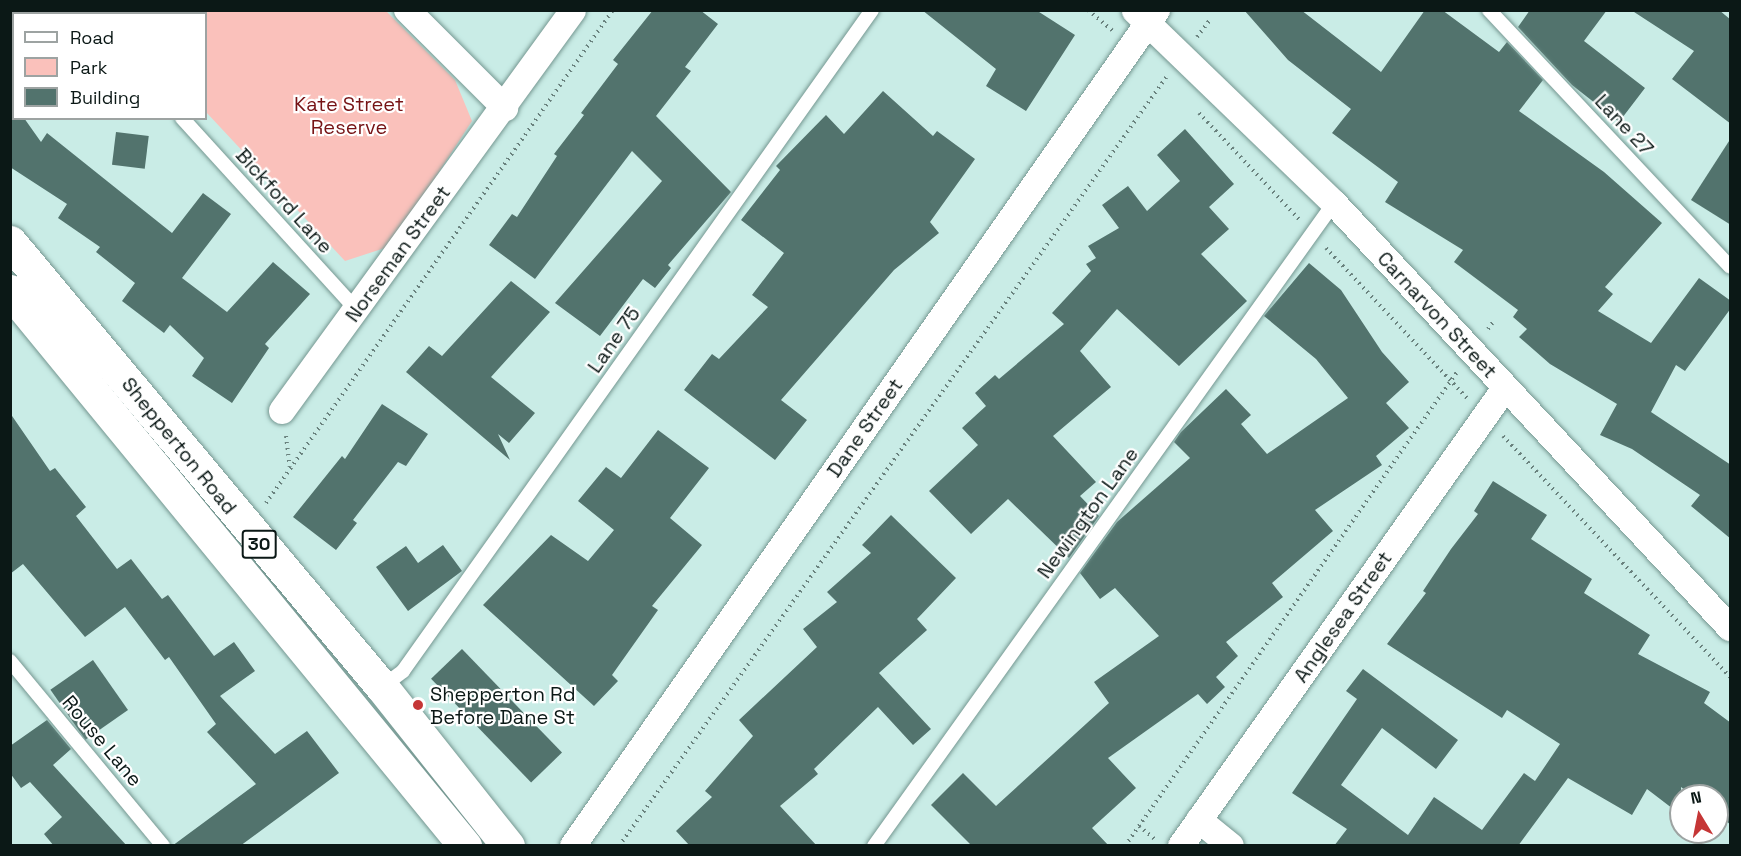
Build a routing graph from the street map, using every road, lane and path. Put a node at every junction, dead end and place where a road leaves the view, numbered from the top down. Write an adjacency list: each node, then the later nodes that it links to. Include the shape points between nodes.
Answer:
1 (407, 10): 14 (street)
2 (573, 10): 14 (street, Norseman Street)
3 (613, 10): 28 (path)
4 (872, 10): 33 (lane, Lane 75, via 408,664)
5 (1088, 10): 9 (path)
6 (1489, 10): 19 (lane, Lane 27)
7 (1147, 14): 9 (street, Dane Street); 10 (street, Carnarvon Street)
8 (1210, 20): 10 (path)
9 (1131, 47): 11 (path); 39 (street, Dane Street)
10 (1183, 56): 11 (path); 16 (street, Carnarvon Street)
11 (1166, 77): 12 (path); 40 (path)
12 (1174, 86)
13 (1190, 103): 17 (path)
14 (505, 108): 21 (street, Norseman Street)
15 (184, 120): 21 (lane, Bickford Lane)
16 (1334, 202): 17 (lane, Newington Lane); 23 (street, Carnarvon Street)
17 (1312, 233): 24 (path); 41 (lane, Newington Lane)
18 (10, 242): 33 (highway, Shepperton Road / 30)
19 (1731, 267)
20 (10, 291): 37 (highway, Shepperton Road / 30)
21 (357, 310): 26 (street, Norseman Street)
22 (1492, 322): 23 (path)
23 (1472, 352): 24 (path); 25 (street, Carnarvon Street)
24 (1451, 381): 27 (path); 35 (path)
25 (1505, 388): 27 (street, Anglesea Street); 30 (street, Carnarvon Street)
26 (282, 411): 28 (path)
27 (1485, 417): 32 (path); 34 (street, Anglesea Street)
28 (291, 468): 29 (path)
29 (264, 506)
30 (1731, 628)
31 (10, 661): 36 (lane, Rouse Lane)
32 (1731, 677)
33 (382, 687): 38 (highway, Shepperton Road / 30)
34 (1199, 820): 44 (street, Anglesea Street); 45 (street)
35 (1139, 826): 42 (path); 43 (path)
36 (163, 846)
37 (465, 846)
38 (507, 846)
39 (573, 846)
40 (619, 846)
41 (874, 846)
42 (1125, 846)
43 (1163, 846)
44 (1181, 846)
45 (1231, 846)

